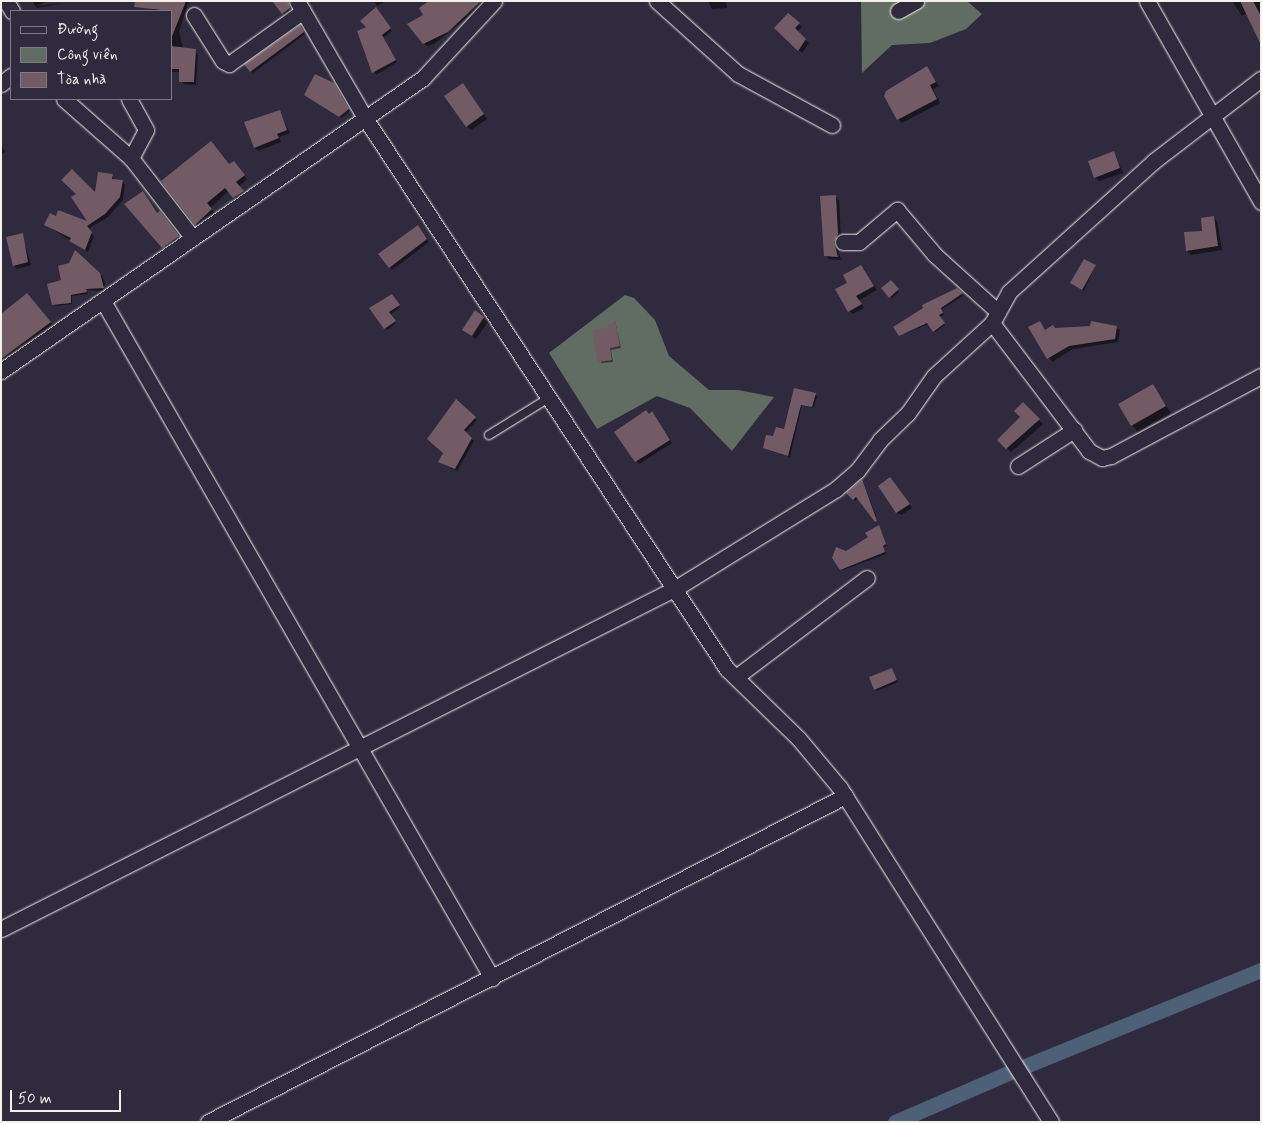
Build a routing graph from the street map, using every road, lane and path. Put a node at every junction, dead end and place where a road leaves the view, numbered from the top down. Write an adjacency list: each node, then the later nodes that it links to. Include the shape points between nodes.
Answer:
1 (494, 1): 12 (street, via 423,78)
2 (657, 1): 13 (street, via 738,74)
3 (916, 1): 6 (street)
4 (1148, 1): 11 (street)
5 (300, 6): 7 (street, via 229,64 223,61); 12 (street)
6 (898, 11)
7 (194, 15)
8 (1261, 79): 11 (street)
9 (65, 100): 14 (street)
10 (130, 100): 14 (street, via 146,130)
11 (1212, 114): 15 (street); 19 (street, via 1154,161 1009,292)
12 (366, 118): 16 (street); 22 (street)
13 (832, 125)
14 (131, 158): 16 (street)
15 (1261, 202)
16 (192, 237): 18 (street)
17 (843, 242): 19 (street, via 859,242 897,210)
18 (103, 301): 20 (street); 29 (street)
19 (995, 318): 23 (street); 27 (street, via 934,376 908,413 880,440 857,471 836,489)
20 (1, 371)
21 (1261, 376): 23 (street, via 1111,456 1095,456)
22 (547, 399): 24 (lane); 27 (street)
23 (1074, 430): 25 (street)
24 (489, 435)
25 (1018, 466)
26 (867, 578): 28 (street)
27 (676, 588): 28 (street, via 727,669); 29 (street)
28 (736, 676): 30 (street, via 799,739)
29 (361, 747): 31 (street); 32 (street)
30 (845, 796): 32 (street); 34 (street)
31 (1, 929)
32 (492, 978): 33 (street)
33 (208, 1122)
34 (1052, 1122)

